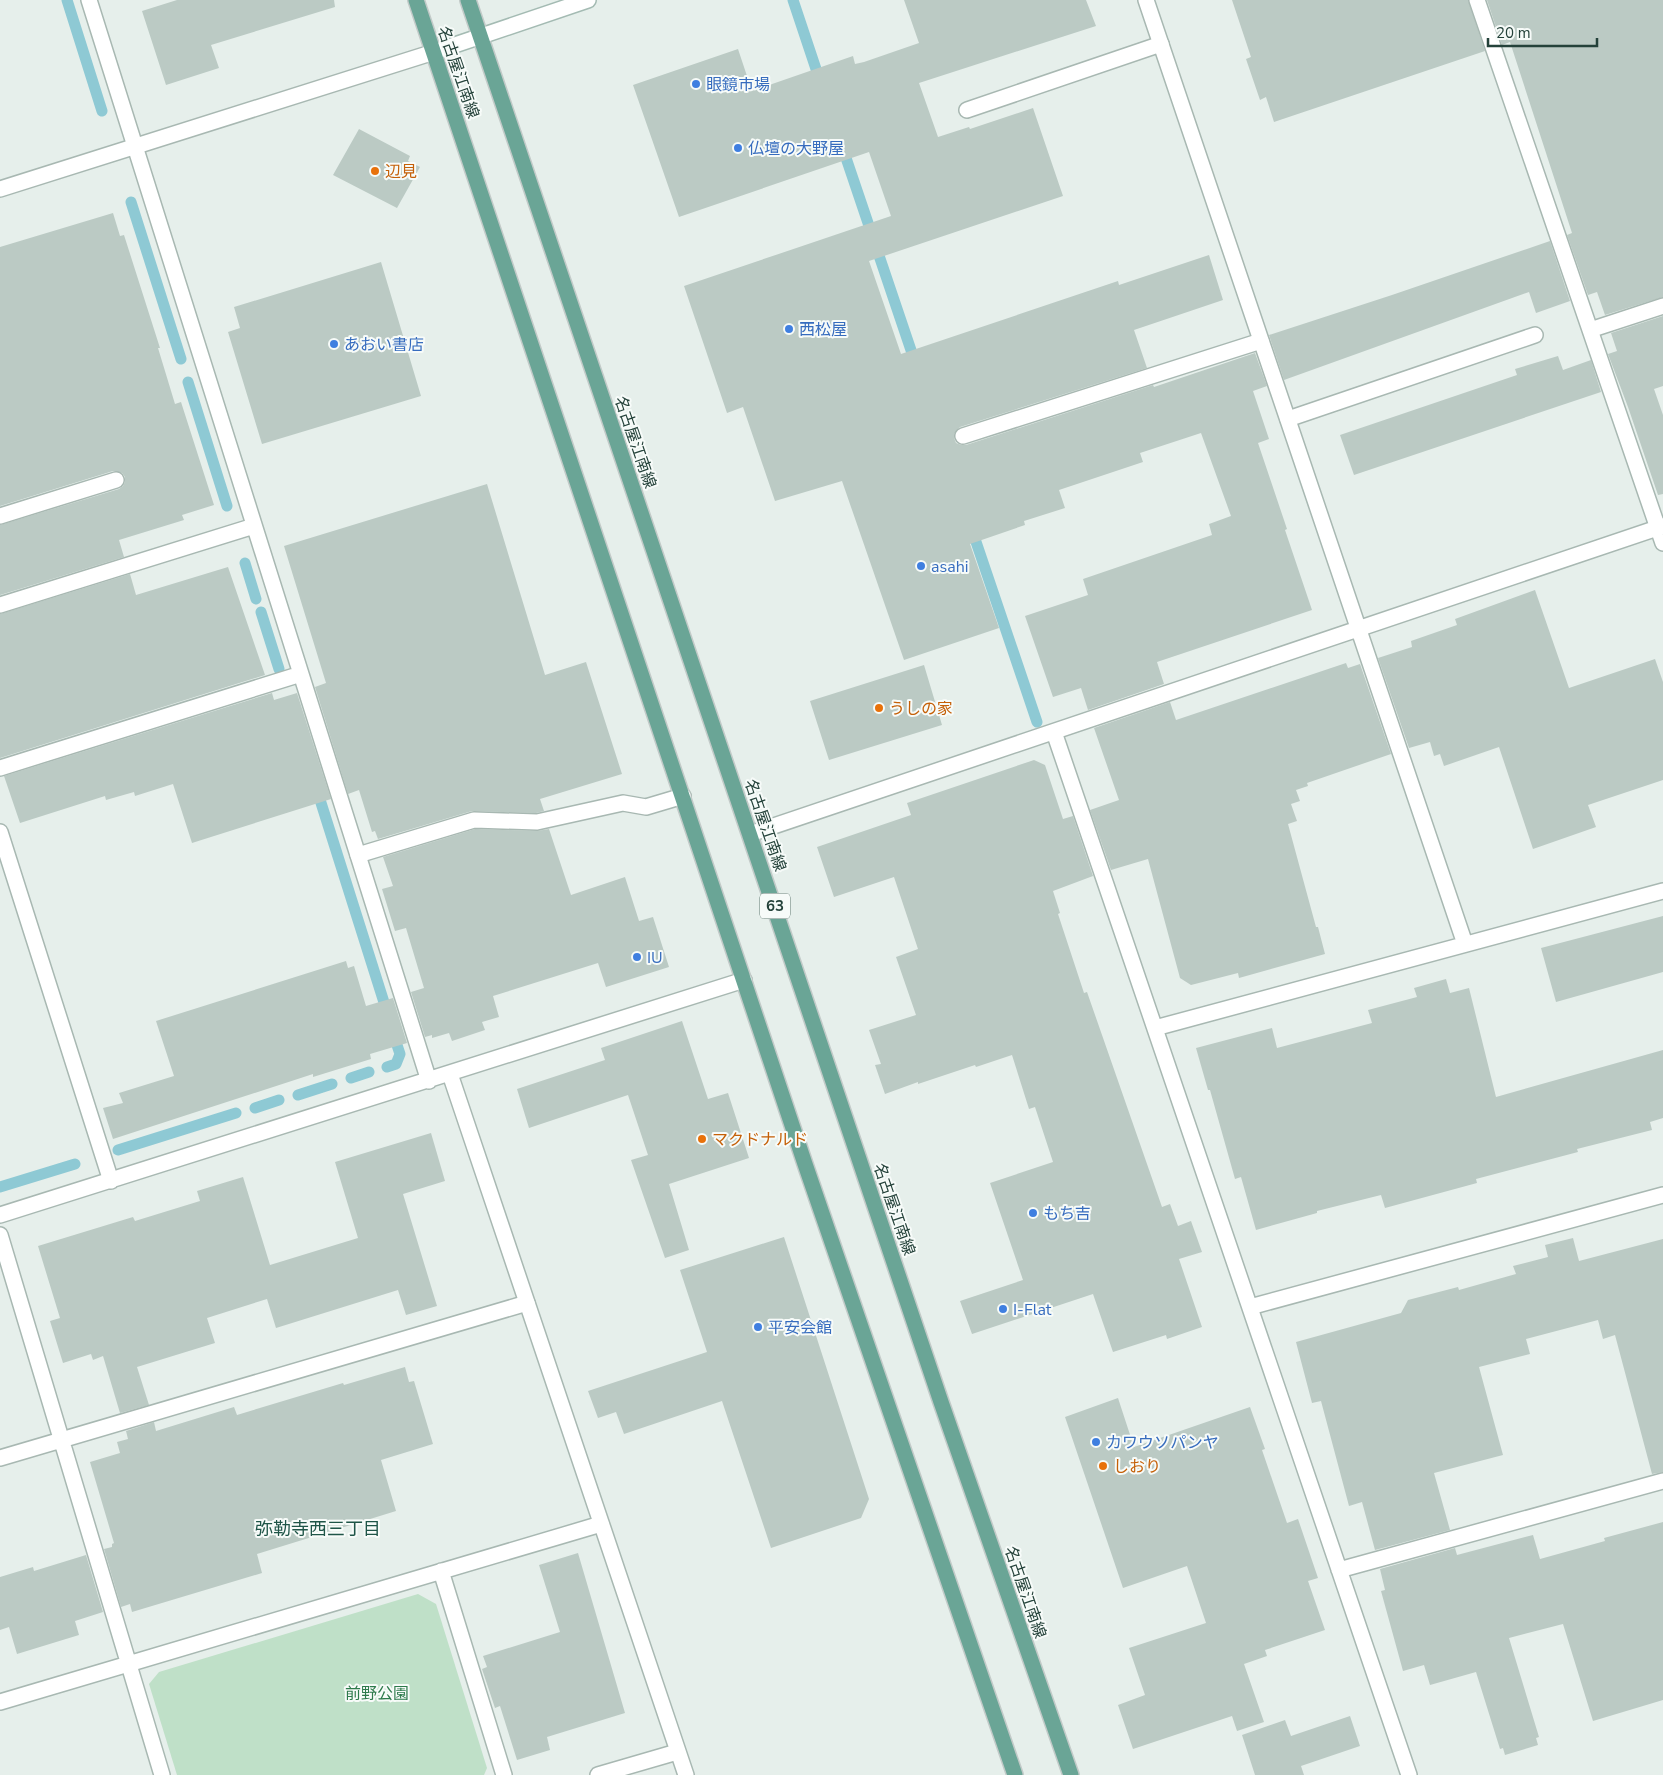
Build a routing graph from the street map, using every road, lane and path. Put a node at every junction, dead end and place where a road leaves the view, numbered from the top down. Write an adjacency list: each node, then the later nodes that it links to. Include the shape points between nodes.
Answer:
1 (89, 0): 11 (street)
2 (416, 0): 9 (main road, 名古屋江南線)
3 (468, 0): 7 (main road, 名古屋江南線 / 63)
4 (588, 0): 7 (street)
5 (1146, 0): 8 (street)
6 (1477, 0): 14 (street)
7 (480, 37): 9 (street); 31 (main road, 名古屋江南線 / 63)
8 (1161, 44): 10 (street); 16 (street)
9 (434, 52): 11 (street); 29 (main road, 名古屋江南線)
10 (967, 110)
11 (134, 146): 12 (street); 21 (street)
12 (0, 189)
13 (1663, 306): 14 (street)
14 (1590, 330): 22 (street)
15 (1535, 336): 17 (street)
16 (1261, 341): 17 (street); 18 (street)
17 (1288, 419): 25 (street)
18 (963, 436)
19 (116, 480): 20 (street)
20 (0, 516)
21 (254, 526): 24 (street); 26 (street)
22 (1660, 526): 23 (street); 25 (street)
23 (1663, 543)
24 (0, 605)
25 (1359, 629): 27 (street); 34 (street)
26 (301, 674): 28 (street); 32 (street)
27 (1054, 732): 31 (street); 36 (street)
28 (0, 768)
29 (683, 796): 32 (street, via 646,807 623,803 538,822 474,820); 35 (main road, 名古屋江南線)
30 (0, 832): 39 (street)
31 (750, 834): 59 (main road, 名古屋江南線 / 63)
32 (358, 855): 38 (street)
33 (1663, 891): 34 (street)
34 (1465, 944): 36 (street)
35 (744, 980): 37 (street); 58 (main road, 名古屋江南線)
36 (1155, 1028): 44 (street)
37 (450, 1074): 38 (street); 43 (street)
38 (429, 1080): 39 (street)
39 (111, 1181): 41 (street)
40 (1663, 1195): 44 (street)
41 (0, 1215)
42 (0, 1236): 45 (street)
43 (526, 1303): 45 (street); 48 (street)
44 (1250, 1307): 49 (street)
45 (62, 1440): 46 (street); 51 (street)
46 (0, 1458)
47 (1663, 1482): 49 (street)
48 (601, 1524): 50 (street); 53 (street)
49 (1339, 1570): 60 (street)
50 (441, 1571): 51 (street); 55 (street)
51 (129, 1664): 52 (street); 54 (street)
52 (0, 1702)
53 (677, 1752): 56 (street); 57 (street)
54 (162, 1775)
55 (504, 1775)
56 (598, 1775)
57 (686, 1775)
58 (1014, 1775)
59 (1071, 1775)
60 (1409, 1775)

